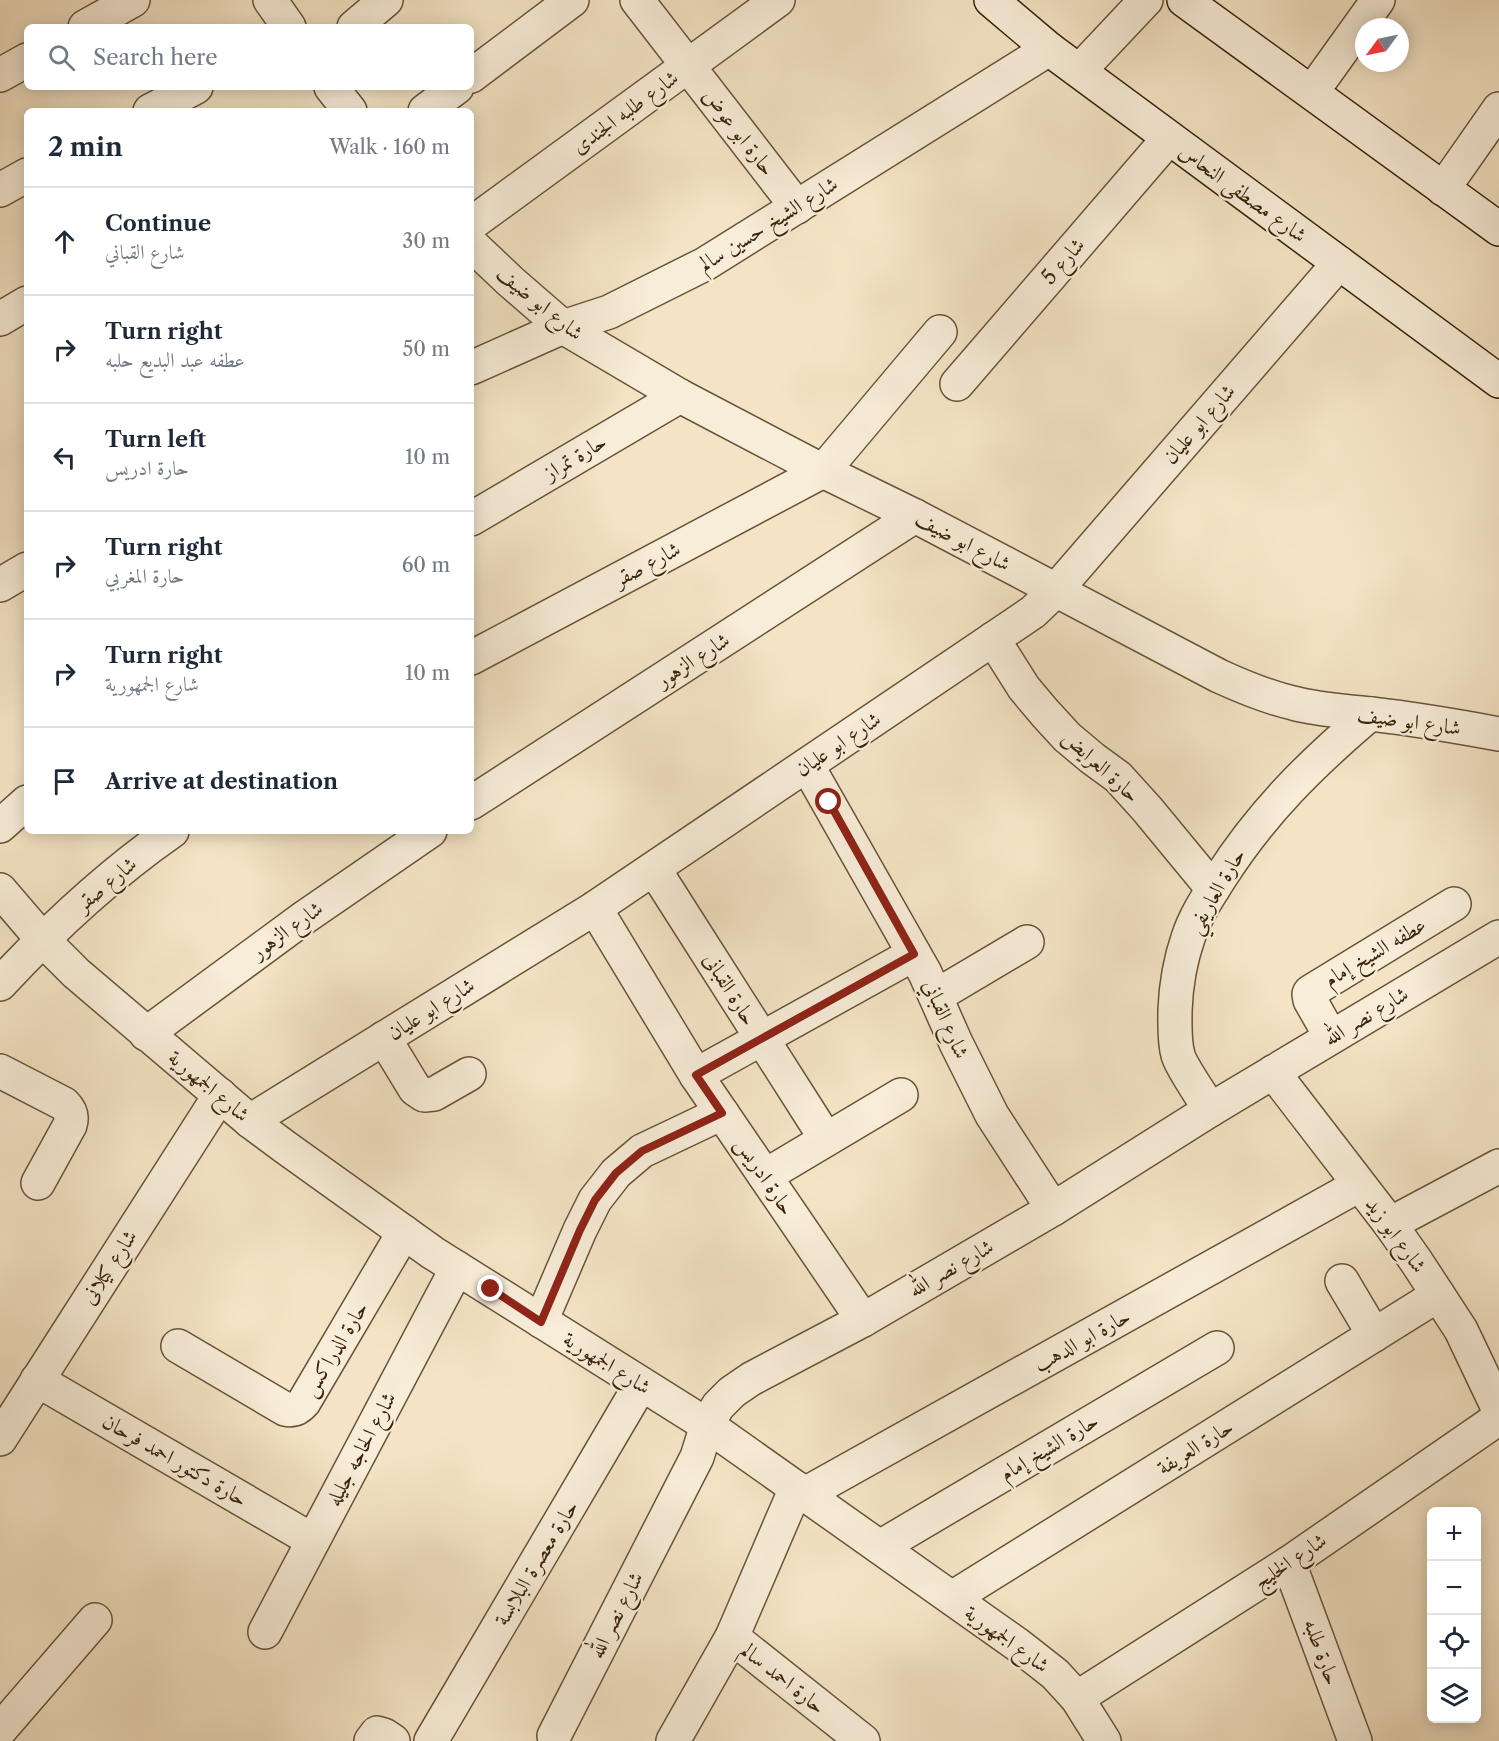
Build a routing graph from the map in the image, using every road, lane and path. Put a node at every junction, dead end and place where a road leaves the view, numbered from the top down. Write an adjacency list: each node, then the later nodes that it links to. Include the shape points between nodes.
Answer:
1 (133, 0): 11 (street)
2 (270, 0): 12 (street)
3 (386, 0): 13 (street)
4 (572, 0): 18 (street)
5 (637, 0): 16 (street, حارة ابو عوض)
6 (778, 0): 16 (street, شارع طلبه الجندى)
7 (991, 0): 14 (street, شارع مصطفى النحاس)
8 (1146, 0): 17 (street)
9 (1184, 0): 23 (street)
10 (1378, 0): 23 (street)
11 (90, 24)
12 (287, 24)
13 (358, 24)
14 (1049, 49): 17 (street, شارع مصطفى النحاس); 32 (street, شارع الشيخ حسين سالم)
15 (24, 62): 19 (street)
16 (688, 66): 32 (street, حارة ابو عوض); 33 (street, شارع طلبه الجندى)
17 (1080, 70): 28 (street, شارع مصطفى النحاس)
18 (474, 74)
19 (0, 75)
20 (190, 90): 24 (street)
21 (333, 90): 25 (street)
22 (453, 90): 26 (street)
23 (1312, 92): 30 (street)
24 (156, 108)
25 (348, 108)
26 (429, 108)
27 (1499, 109): 30 (street)
28 (1169, 138): 36 (street, شارع مصطفى النحاس); 43 (street, شارع 5)
29 (24, 178): 31 (street)
30 (1443, 189): 34 (street)
31 (0, 190)
32 (797, 207): 39 (street, شارع الشيخ حسين سالم, via 658,289 609,312)
33 (474, 222)
34 (1499, 230)
35 (474, 247): 39 (street, شارع ابو ضيف)
36 (1339, 263): 42 (street, شارع مصطفى النحاس); 50 (street, شارع ابو عليان)
37 (24, 305): 38 (street)
38 (0, 319)
39 (563, 327): 41 (street, شارع الشيخ حسين سالم); 44 (street, شارع ابو ضيف)
40 (940, 332): 45 (street)
41 (474, 367)
42 (1499, 381)
43 (957, 384)
44 (680, 396): 45 (street, شارع ابو ضيف); 47 (street, حارة تمراز)
45 (823, 471): 46 (street, شارع ابو ضيف); 52 (street, شارع صقر)
46 (915, 516): 50 (street, شارع ابو ضيف); 56 (street, شارع الزهور)
47 (474, 517)
48 (24, 570): 49 (street)
49 (0, 585)
50 (1056, 590): 51 (street, شارع ابو عليان, via 1033,612); 53 (street, شارع ابو ضيف, via 1255,692 1331,711)
51 (993, 639): 55 (street, شارع ابو عليان); 62 (street, حارة العرايض, via 1045,713 1067,737 1118,777)
52 (474, 656)
53 (1370, 714): 54 (street, شارع ابو ضيف); 62 (street, حارة العاريفي, via 1285,792 1237,851)
54 (1499, 734)
55 (807, 765): 61 (street, شارع ابو عليان); 69 (street, شارع القباني)
56 (474, 801)
57 (24, 805): 58 (street)
58 (0, 826)
59 (168, 834): 66 (street, شارع صقر)
60 (426, 834): 72 (street, شارع الزهور, via 305,916)
61 (654, 869): 65 (street, شارع ابو عليان); 75 (street, حارة القبانى)
62 (1213, 889): 82 (street, حارة العاريفي, via 1188,937 1180,966 1175,1026 1178,1057)
63 (0, 890): 66 (street, شارع الجمهورية)
64 (1454, 904): 73 (street, عطفه الشيخ إمام, via 1310,992 1310,1000)
65 (595, 908): 74 (street, شارع ابو عليان); 79 (street, حارة ادريس)
66 (42, 939): 70 (street, شارع صقر); 72 (street, شارع الجمهورية)
67 (1027, 942): 71 (street)
68 (1494, 951): 73 (street, شارع نصر الله)
69 (914, 954): 71 (street, شارع القباني); 75 (street)
70 (0, 984)
71 (936, 996): 90 (street, شارع القباني, via 992,1114)
72 (146, 1034): 80 (street, شارع الجمهورية)
73 (1331, 1037): 77 (street, شارع نصر الله)
74 (384, 1038): 78 (street, via 415,1089 424,1095 434,1094); 84 (street, شارع ابو عليان)
75 (761, 1038): 79 (street); 85 (street, حارة القبانى)
76 (0, 1071): 88 (street, via 64,1104 71,1113 70,1125)
77 (1273, 1072): 82 (street, شارع نصر الله); 89 (street, شارع ابو زيد)
78 (469, 1074)
79 (696, 1075): 83 (street, حارة ادريس)
80 (220, 1095): 84 (street, شارع الجمهورية); 101 (street, شارع كيلانى)
81 (901, 1095): 85 (street)
82 (1210, 1110): 90 (street, شارع نصر الله)
83 (722, 1113): 87 (street, حارة ادريس); 97 (street, via 642,1151 616,1173 595,1200)
84 (250, 1121): 92 (street, شارع الجمهورية)
85 (826, 1139): 87 (street)
86 (1499, 1166): 91 (street)
87 (765, 1176): 96 (street, حارة ادريس)
88 (38, 1183)
89 (1359, 1185): 91 (street, شارع ابو زيد); 107 (street, حارة ابو الدهب)
90 (1053, 1209): 96 (street, شارع نصر الله)
91 (1390, 1224): 95 (street, شارع ابو زيد)
92 (404, 1232): 93 (street, شارع الجمهورية); 99 (street, حارة الدراكس, via 304,1402 296,1409 285,1409)
93 (457, 1268): 97 (street, شارع الجمهورية); 108 (street, شارع الحاجه جليله)
94 (1342, 1281): 98 (street)
95 (1438, 1295): 98 (street, حارة العريفة); 103 (street, شارع ابو زيد, via 1461,1330)
96 (863, 1320): 105 (street, شارع نصر الله, via 751,1379 718,1406)
97 (541, 1322): 102 (street, شارع الجمهورية)
98 (1374, 1335): 111 (street, حارة العريفة)
99 (178, 1346)
100 (1217, 1348): 109 (street, حارة الشيخ إمام)
101 (37, 1380): 106 (street, شارع كيلانى); 108 (street, حارة دكتور احمد فرحان)
102 (641, 1384): 105 (street, شارع الجمهورية); 118 (street, حارة معصرة البلابسة)
103 (1499, 1410)
104 (1499, 1418): 110 (street, شارع الخليج)
105 (707, 1425): 107 (street, شارع الجمهورية); 117 (street, شارع نصر الله, via 697,1457)
106 (0, 1439)
107 (801, 1491): 109 (street, شارع الجمهورية); 114 (street)
108 (312, 1540): 113 (street, شارع الحاجه جليله)
109 (880, 1547): 111 (street, شارع الجمهورية)
110 (1289, 1563): 115 (street, شارع الخليج); 122 (street, حارة طلبه)
111 (952, 1598): 115 (street, شارع الجمهورية, via 1055,1674)
112 (94, 1620): 116 (street)
113 (265, 1632)
114 (732, 1637): 119 (street); 120 (street, حارة احمد سالم)
115 (1077, 1698): 121 (street, شارع الجمهورية)
116 (0, 1730)
117 (554, 1736)
118 (431, 1741)
119 (673, 1741)
120 (863, 1741)
121 (1104, 1741)
122 (1355, 1741)

